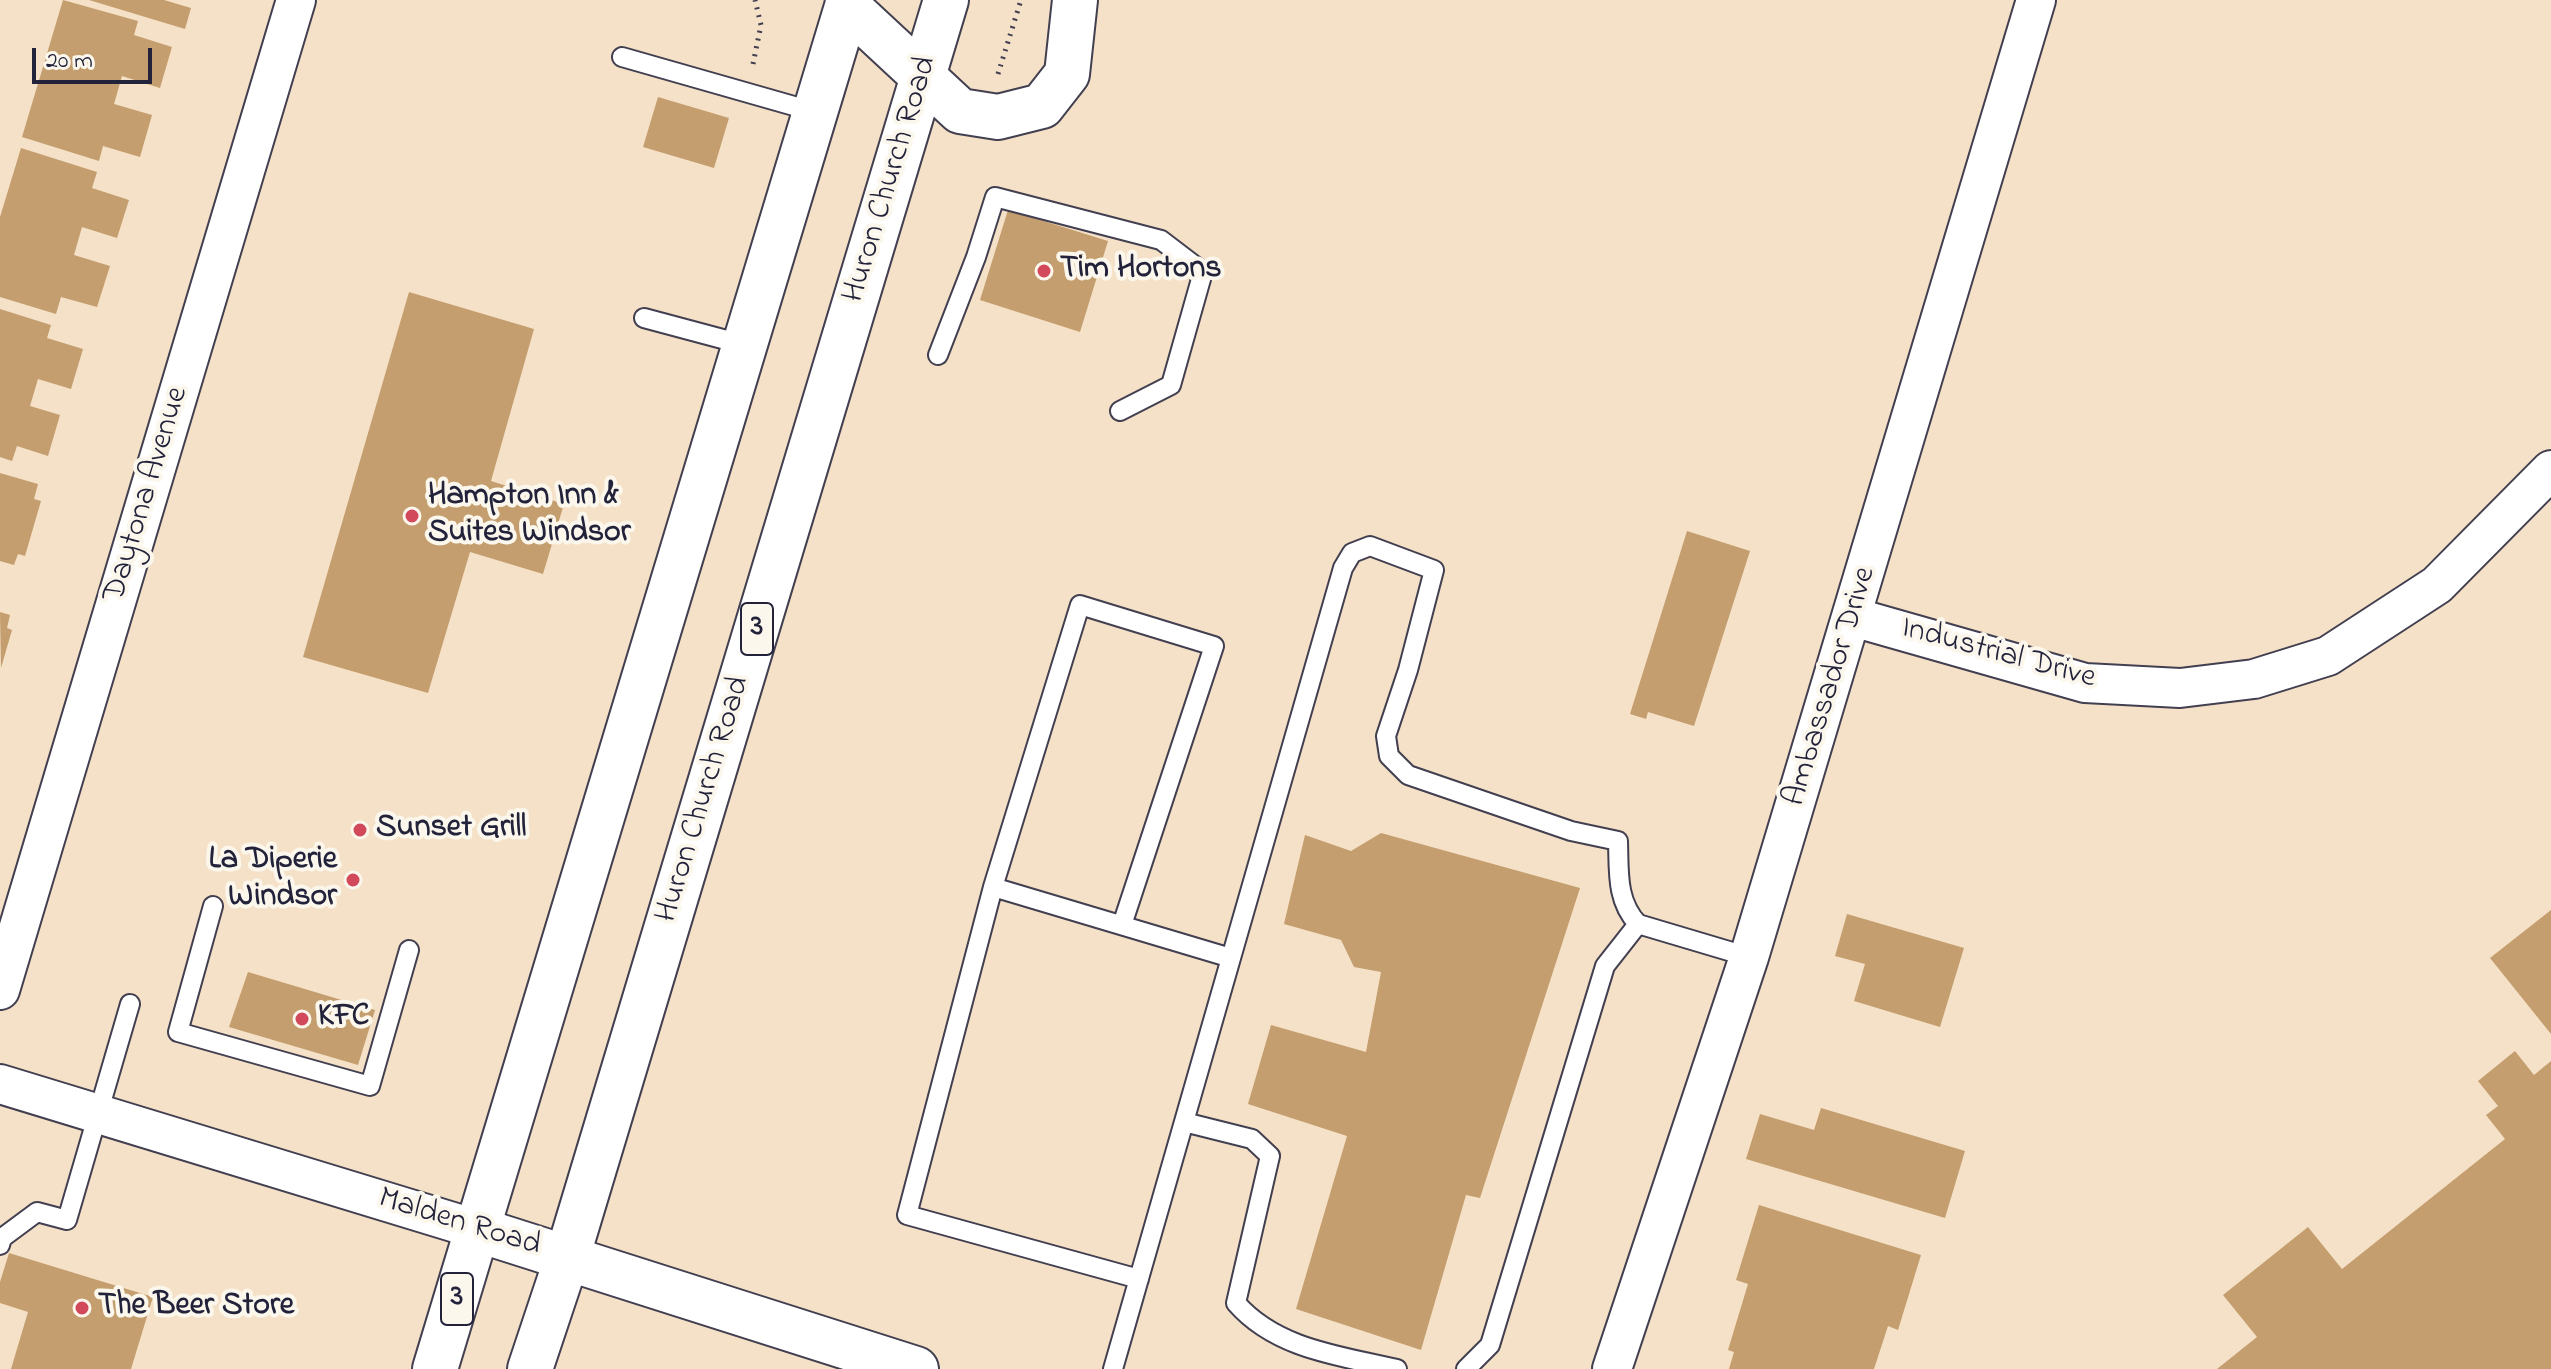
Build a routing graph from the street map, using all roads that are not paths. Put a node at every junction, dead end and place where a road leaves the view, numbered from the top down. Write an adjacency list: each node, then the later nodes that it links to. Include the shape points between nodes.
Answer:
1 (296, 0): 22 (street, Daytona Avenue)
2 (946, 0): 7 (main road, Huron Church Road / 3)
3 (1075, 0): 7 (main road, via 1067,74 1042,106 998,117 960,111)
4 (2036, 0): 14 (street, Ambassador Drive)
5 (848, 3): 7 (main road); 8 (main road, 3)
6 (622, 57): 8 (lane)
7 (922, 78): 29 (main road, Huron Church Road / 3)
8 (815, 112): 10 (main road, 3)
9 (644, 318): 10 (lane)
10 (745, 345): 27 (main road, 3)
11 (938, 355): 12 (lane, via 995,197 1161,240 1203,272 1171,385)
12 (1120, 411)
13 (2551, 470): 14 (street, Industrial Drive, via 2437,585 2328,656 2254,679 2180,688 2085,683)
14 (1853, 617): 20 (street, Ambassador Drive)
15 (993, 887): 18 (lane); 18 (lane, via 1080,605 1214,646); 30 (lane, via 907,1215)
16 (213, 906): 19 (lane, via 178,1032 370,1086)
17 (1638, 924): 20 (lane); 21 (lane, via 1626,912 1620,893 1618,841 1571,831 1408,775 1389,756 1386,736 1434,570 1370,546 1352,553 1343,568); 36 (lane, via 1605,966 1490,1345)
18 (1122, 925): 21 (lane)
19 (409, 950)
20 (1749, 957): 37 (street, Ambassador Drive)
21 (1231, 958): 26 (lane)
22 (0, 990)
23 (130, 1004): 25 (lane)
24 (0, 1084): 25 (street, Malden Road)
25 (97, 1113): 27 (street, Malden Road); 28 (lane, via 67,1220 37,1212)
26 (1184, 1122): 30 (lane); 35 (lane, via 1252,1139 1270,1156 1236,1303 1255,1325 1306,1347)
27 (479, 1230): 29 (main road, Malden Road); 31 (main road, 3)
28 (0, 1245)
29 (567, 1258): 32 (main road, Huron Church Road / 3); 33 (main road, Malden Road)
30 (1139, 1279): 34 (lane)
31 (435, 1369)
32 (530, 1369)
33 (916, 1369)
34 (1113, 1369)
35 (1397, 1369)
36 (1466, 1369)
37 (1612, 1369)

